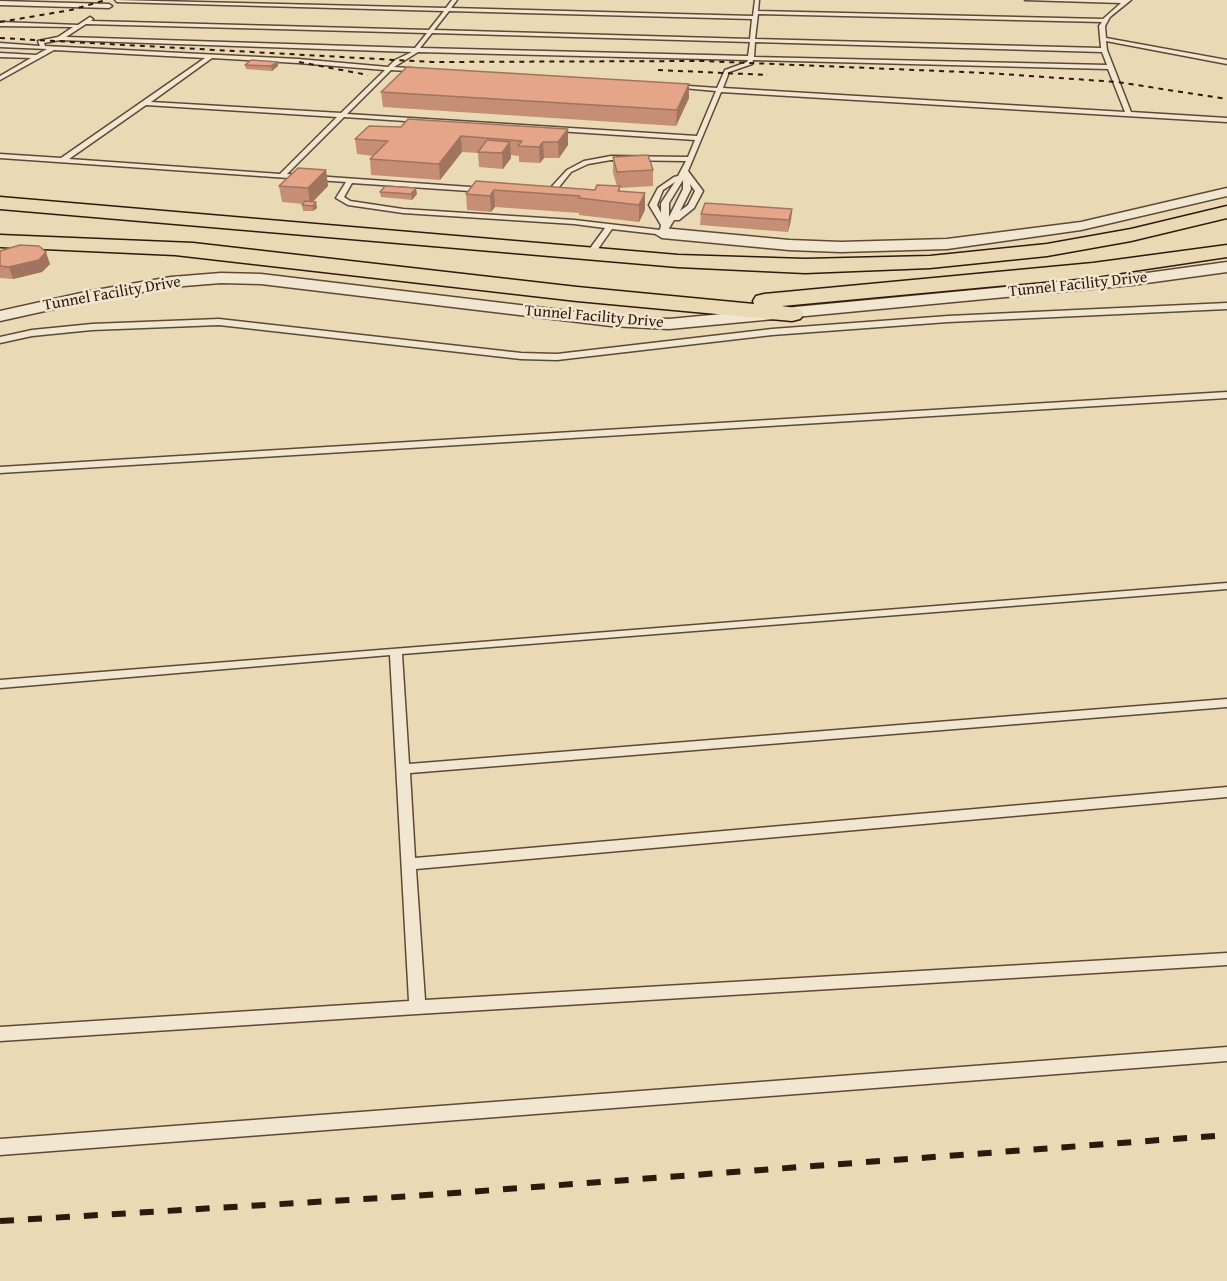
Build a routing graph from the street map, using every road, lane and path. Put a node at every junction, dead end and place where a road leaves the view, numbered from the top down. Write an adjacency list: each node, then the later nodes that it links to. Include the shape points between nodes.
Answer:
1 (118, 0): 7 (lane); 8 (lane)
2 (455, 0): 8 (lane)
3 (757, 0): 10 (lane)
4 (1027, 0): 5 (lane)
5 (1127, 1): 12 (lane)
6 (0, 3): 7 (lane)
7 (109, 6): 9 (lane)
8 (447, 10): 10 (lane); 16 (lane)
9 (101, 11)
10 (756, 15): 12 (lane); 19 (lane)
11 (93, 16): 13 (lane)
12 (1105, 21): 18 (lane)
13 (85, 22): 15 (lane); 16 (lane)
14 (0, 24): 15 (lane)
15 (78, 26): 17 (lane)
16 (431, 31): 19 (lane); 23 (lane)
17 (60, 38): 21 (lane, via 40,42); 23 (lane)
18 (1104, 39): 24 (lane); 29 (lane)
19 (753, 40): 24 (lane); 28 (lane)
20 (0, 45): 21 (lane)
21 (46, 47): 22 (lane)
22 (54, 48): 26 (lane); 27 (lane)
23 (416, 50): 28 (lane); 31 (lane)
24 (1104, 50): 30 (lane)
25 (0, 55): 26 (lane)
26 (38, 57): 33 (lane)
27 (210, 57): 31 (lane); 36 (lane)
28 (751, 57): 30 (lane); 35 (lane, via 750,63 727,71)
29 (1227, 62)
30 (1111, 67): 37 (lane)
31 (390, 68): 32 (lane); 38 (lane)
32 (428, 71)
33 (0, 78)
34 (663, 86): 35 (lane)
35 (720, 90): 37 (lane); 40 (lane)
36 (145, 103): 38 (lane); 43 (lane)
37 (1129, 114): 39 (lane)
38 (343, 115): 40 (lane); 45 (lane)
39 (1227, 120)
40 (700, 138): 42 (lane)
41 (0, 156): 43 (lane)
42 (690, 159): 44 (lane); 50 (lane, via 611,158 586,162 569,171)
43 (62, 161): 45 (lane)
44 (685, 171): 56 (lane, via 665,203); 56 (lane, via 660,189 653,205); 56 (lane, via 699,191 691,206)
45 (281, 176): 46 (lane)
46 (350, 181): 47 (lane); 55 (lane, via 340,198 348,203)
47 (488, 190)
48 (1227, 192): 58 (street, via 1081,226)
49 (538, 194): 50 (lane)
50 (548, 195): 51 (lane)
51 (558, 195)
52 (0, 204): 61 (highway)
53 (1227, 212): 61 (highway, via 1081,245 930,262 771,266)
54 (0, 226): 62 (highway)
55 (609, 227): 56 (lane); 61 (lane)
56 (663, 230): 58 (street, via 789,245)
57 (0, 241): 59 (highway)
58 (923, 245): 61 (highway, via 792,258)
59 (172, 248): 62 (highway); 68 (highway)
60 (1227, 251): 64 (highway)
61 (590, 254)
62 (462, 264): 66 (highway)
63 (1227, 267): 70 (street, Tunnel Facility Drive)
64 (991, 280): 66 (highway, via 772,301); 67 (highway, via 848,286)
65 (684, 282): 66 (highway)
66 (642, 285): 68 (highway); 70 (highway)
67 (749, 285)
68 (577, 294): 71 (highway)
69 (1227, 306): 73 (lane, via 948,319 557,357 219,322 92,327)
70 (792, 314): 71 (street, Tunnel Facility Drive, via 669,324)
71 (562, 315): 72 (street, Tunnel Facility Drive, via 261,279 221,278 171,282)
72 (0, 316)
73 (0, 340)
74 (1227, 396): 75 (lane)
75 (0, 470)
76 (1227, 586): 77 (lane)
77 (396, 651): 78 (lane); 80 (lane)
78 (0, 684)
79 (1227, 703): 80 (lane)
80 (403, 769): 82 (lane)
81 (1227, 792): 82 (lane)
82 (409, 864): 84 (lane)
83 (1227, 959): 84 (lane)
84 (417, 1007): 85 (lane)
85 (0, 1034)
86 (1227, 1054): 87 (lane)
87 (0, 1147)

